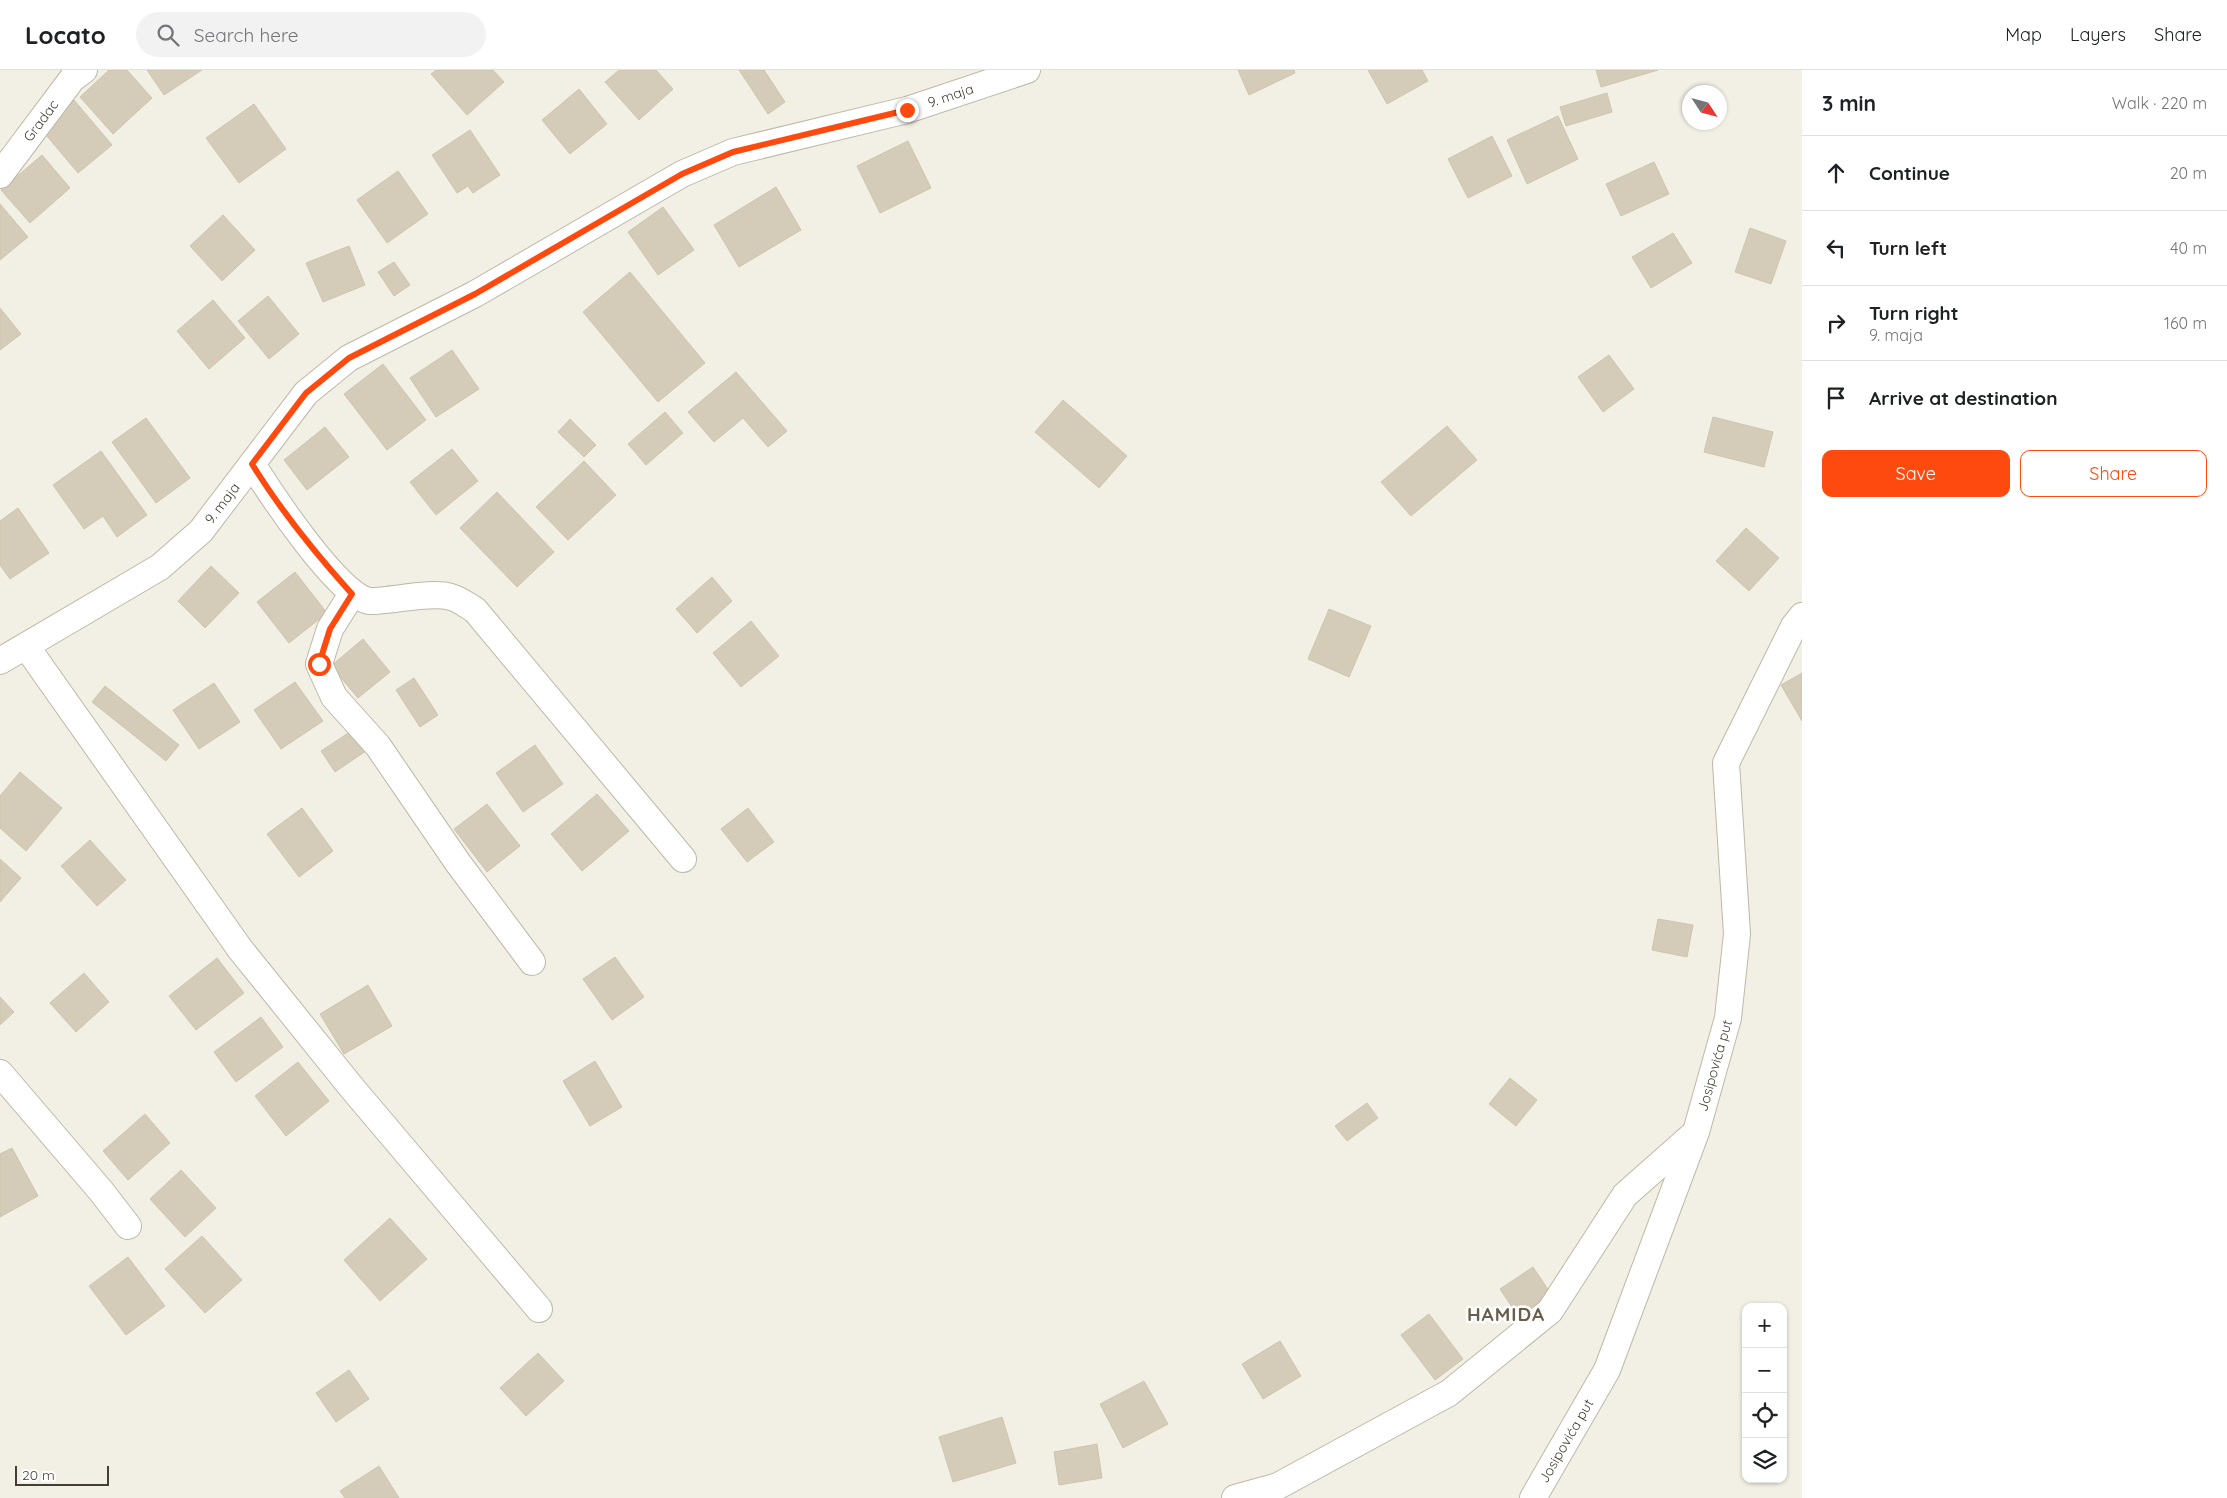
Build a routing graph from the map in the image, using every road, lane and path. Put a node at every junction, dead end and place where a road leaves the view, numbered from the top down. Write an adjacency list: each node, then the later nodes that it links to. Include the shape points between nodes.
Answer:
1 (84, 70): 3 (street, Gradac, via 72,79)
2 (1027, 70): 4 (street, 9. maja, via 907,110 733,152 682,174 475,294 349,358 306,393)
3 (0, 175)
4 (252, 464): 5 (street, via 318,557); 7 (street, 9. maja, via 201,531 160,567)
5 (352, 594): 9 (street, via 369,601 451,596 475,610); 10 (street, via 330,629 319,664 334,697 378,746 458,863)
6 (1802, 616): 12 (street, Josipovića put, via 1794,626 1726,763 1737,934 1728,1018)
7 (26, 646): 8 (street, 9. maja); 14 (street, via 240,949 352,1088)
8 (0, 661)
9 (683, 858)
10 (532, 962)
11 (0, 1073): 13 (street)
12 (1696, 1132): 15 (street, via 1625,1194 1550,1311 1450,1393 1278,1486); 16 (street, Josipovića put, via 1607,1370)
13 (128, 1226)
14 (539, 1309)
15 (1235, 1498)
16 (1533, 1498)

